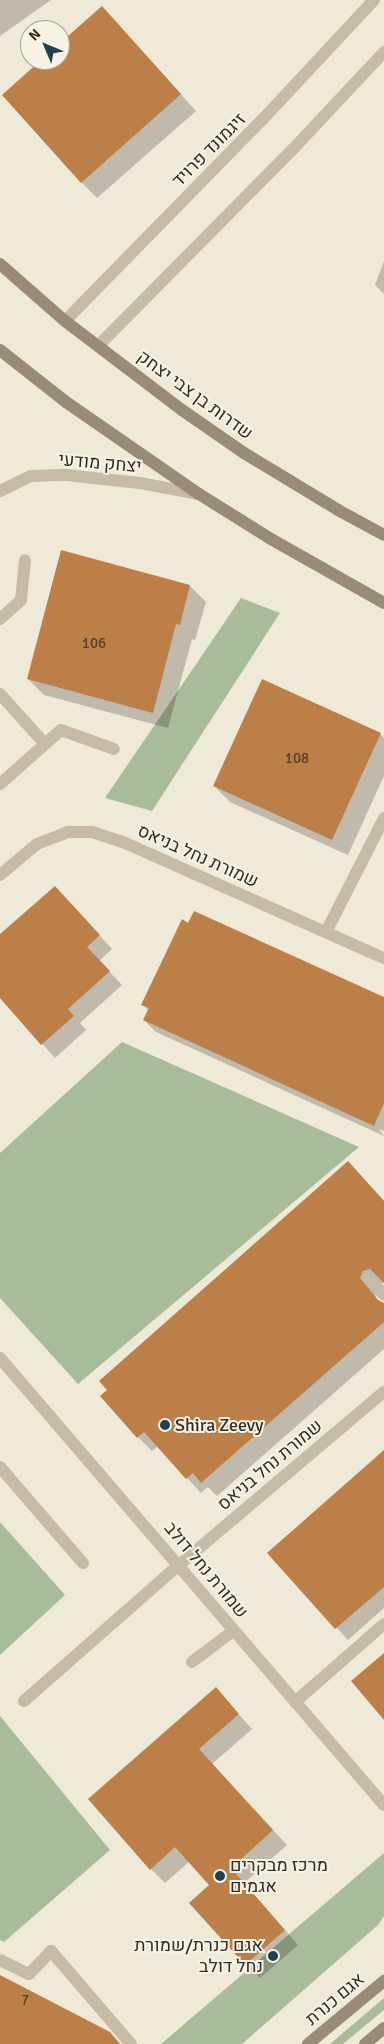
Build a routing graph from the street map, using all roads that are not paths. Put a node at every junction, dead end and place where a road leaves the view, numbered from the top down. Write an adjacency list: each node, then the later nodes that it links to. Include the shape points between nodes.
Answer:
1 (374, 0): 2 (street); 5 (street, זיגמונד פרויד, via 263,120)
2 (384, 7)
3 (384, 52): 6 (street)
4 (0, 264): 5 (main road, שדרות בן צבי יצחק)
5 (65, 321): 6 (main road, שדרות בן צבי יצחק)
6 (98, 346): 10 (main road, שדרות בן צבי יצחק, via 244,452)
7 (0, 350): 9 (main road, via 82,414)
8 (0, 491): 9 (street, יצחק מודעי, via 31,476 66,475 140,483)
9 (199, 494): 12 (main road)
10 (384, 535)
11 (25, 560): 13 (street, via 21,600)
12 (384, 603)
13 (0, 619)
14 (0, 694): 15 (street)
15 (45, 744): 16 (street, via 61,730); 17 (street)
16 (114, 749)
17 (0, 784)
18 (384, 818): 20 (street)
19 (0, 875): 20 (street, שמורת נחל בניאס, via 37,844 68,832 92,832 123,842)
20 (326, 932): 21 (street, שמורת נחל בניאס)
21 (384, 958)
22 (368, 1277): 23 (street)
23 (384, 1295)
24 (0, 1358): 28 (street, שמורת נחל דולב)
25 (384, 1392): 28 (street, שמורת נחל בניאס)
26 (0, 1467): 27 (street)
27 (83, 1563)
28 (179, 1565): 30 (street, שמורת נחל דולב); 32 (street, שמורת נחל בניאס)
29 (384, 1624): 33 (street)
30 (233, 1630): 31 (street); 33 (street, שמורת נחל דולב)
31 (192, 1662)
32 (24, 1701)
33 (295, 1702): 34 (street, שמורת נחל דולב)
34 (384, 1805)
35 (0, 1960): 38 (street, via 29,1974 51,1951)
36 (384, 1981): 39 (main road, אגם כנרת)
37 (384, 2028): 40 (main road)
38 (131, 2044)
39 (308, 2044)
40 (365, 2044)

